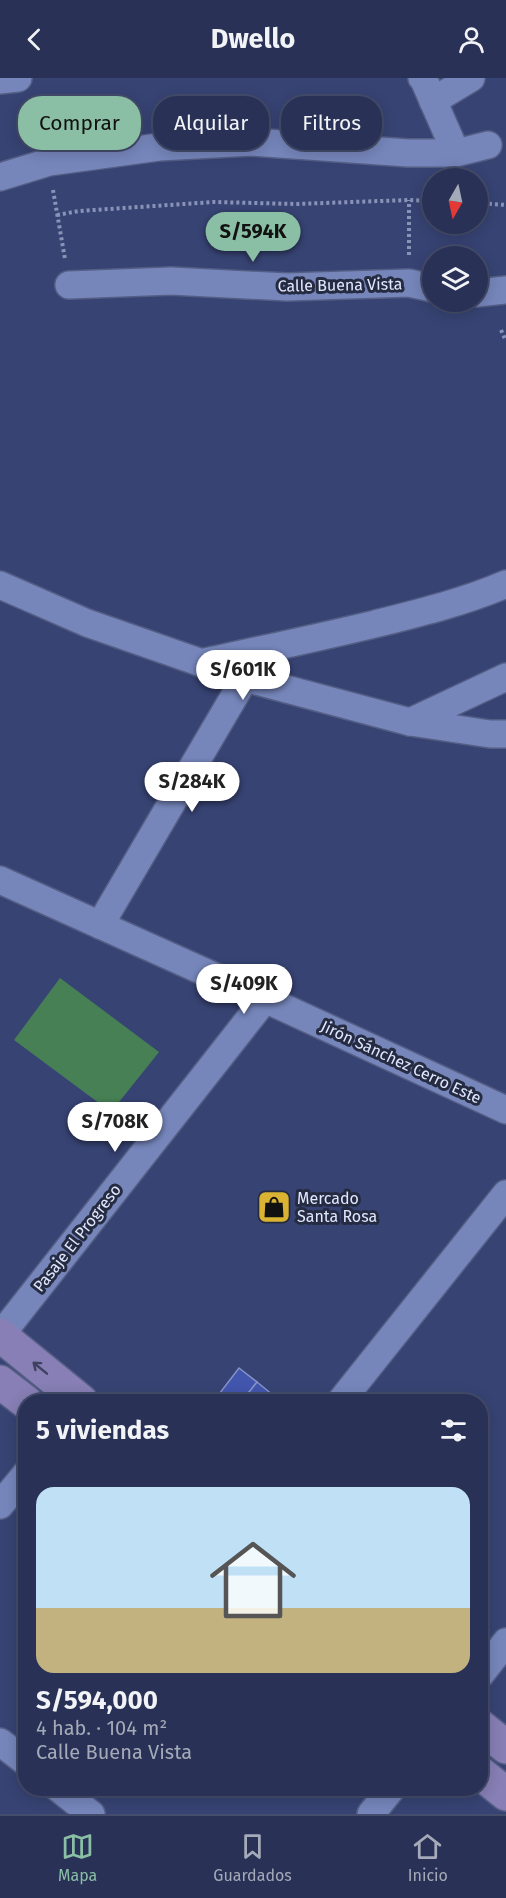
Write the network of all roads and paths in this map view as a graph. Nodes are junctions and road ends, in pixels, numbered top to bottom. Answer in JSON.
{"nodes":[{"id":1,"x":18,"y":78,"type":"edge"},
{"id":2,"x":471,"y":78,"type":"edge"},
{"id":3,"x":0,"y":80,"type":"edge"},
{"id":4,"x":427,"y":89,"type":"edge"},
{"id":5,"x":488,"y":145,"type":"dead end"},
{"id":6,"x":456,"y":153,"type":"junction"},
{"id":7,"x":49,"y":162,"type":"junction"},
{"id":8,"x":0,"y":177,"type":"edge"},
{"id":9,"x":410,"y":200,"type":"junction"},
{"id":10,"x":422,"y":201,"type":"edge"},
{"id":11,"x":488,"y":204,"type":"edge"},
{"id":12,"x":506,"y":205,"type":"edge"},
{"id":13,"x":57,"y":214,"type":"junction"},
{"id":14,"x":69,"y":285,"type":"joint"},
{"id":15,"x":421,"y":286,"type":"edge"},
{"id":16,"x":506,"y":290,"type":"edge"},
{"id":17,"x":488,"y":292,"type":"edge"},
{"id":18,"x":501,"y":330,"type":"dead end"},
{"id":19,"x":506,"y":341,"type":"edge"},
{"id":20,"x":506,"y":584,"type":"edge"},
{"id":21,"x":0,"y":585,"type":"edge"},
{"id":22,"x":200,"y":663,"type":"junction"},
{"id":23,"x":506,"y":677,"type":"edge"},
{"id":24,"x":245,"y":678,"type":"junction"},
{"id":25,"x":410,"y":722,"type":"junction"},
{"id":26,"x":506,"y":735,"type":"edge"},
{"id":27,"x":0,"y":880,"type":"edge"},
{"id":28,"x":100,"y":925,"type":"junction"},
{"id":29,"x":265,"y":999,"type":"junction"},
{"id":30,"x":506,"y":1110,"type":"edge"},
{"id":31,"x":506,"y":1194,"type":"edge"},
{"id":32,"x":0,"y":1335,"type":"edge"},
{"id":33,"x":0,"y":1382,"type":"edge"},
{"id":34,"x":72,"y":1394,"type":"edge"},
{"id":35,"x":346,"y":1394,"type":"edge"},
{"id":36,"x":18,"y":1396,"type":"edge"},
{"id":37,"x":18,"y":1484,"type":"edge"},
{"id":38,"x":0,"y":1505,"type":"edge"},
{"id":39,"x":506,"y":1642,"type":"edge"},
{"id":40,"x":488,"y":1665,"type":"edge"},
{"id":41,"x":488,"y":1732,"type":"edge"},
{"id":42,"x":0,"y":1742,"type":"edge"},
{"id":43,"x":506,"y":1747,"type":"edge"},
{"id":44,"x":18,"y":1756,"type":"edge"},
{"id":45,"x":488,"y":1779,"type":"edge"},
{"id":46,"x":506,"y":1794,"type":"edge"},
{"id":47,"x":68,"y":1796,"type":"edge"},
{"id":48,"x":386,"y":1796,"type":"edge"},
{"id":49,"x":91,"y":1814,"type":"edge"},
{"id":50,"x":371,"y":1814,"type":"edge"}],
"edges":[{"from":1,"to":3,"type":"street"},
{"from":2,"to":4,"type":"street"},
{"from":4,"to":6,"type":"street"},
{"from":5,"to":6,"type":"street"},
{"from":6,"to":7,"type":"street"},
{"from":7,"to":8,"type":"street"},
{"from":7,"to":13,"type":"path"},
{"from":9,"to":10,"type":"path"},
{"from":9,"to":13,"type":"path"},
{"from":9,"to":15,"type":"path"},
{"from":11,"to":12,"type":"path"},
{"from":13,"to":14,"type":"path"},
{"from":14,"to":15,"type":"street","name":"Calle Buena Vista"},
{"from":16,"to":17,"type":"street"},
{"from":18,"to":19,"type":"path"},
{"from":20,"to":22,"type":"street"},
{"from":21,"to":22,"type":"street"},
{"from":22,"to":24,"type":"street"},
{"from":23,"to":25,"type":"street"},
{"from":24,"to":25,"type":"street"},
{"from":24,"to":28,"type":"street"},
{"from":25,"to":26,"type":"street"},
{"from":27,"to":28,"type":"street","name":"Jirón Sánchez Cerro Este"},
{"from":28,"to":29,"type":"street","name":"Jirón Sánchez Cerro Este"},
{"from":29,"to":30,"type":"street","name":"Jirón Sánchez Cerro Este"},
{"from":29,"to":32,"type":"street","name":"Pasaje El Progreso"},
{"from":31,"to":35,"type":"street"},
{"from":34,"to":32,"type":"street","one_way":true},
{"from":33,"to":36,"type":"street"},
{"from":37,"to":38,"type":"street"},
{"from":39,"to":40,"type":"street"},
{"from":41,"to":43,"type":"street"},
{"from":42,"to":44,"type":"street"},
{"from":45,"to":46,"type":"street"},
{"from":47,"to":49,"type":"street"},
{"from":48,"to":50,"type":"street"}]}
